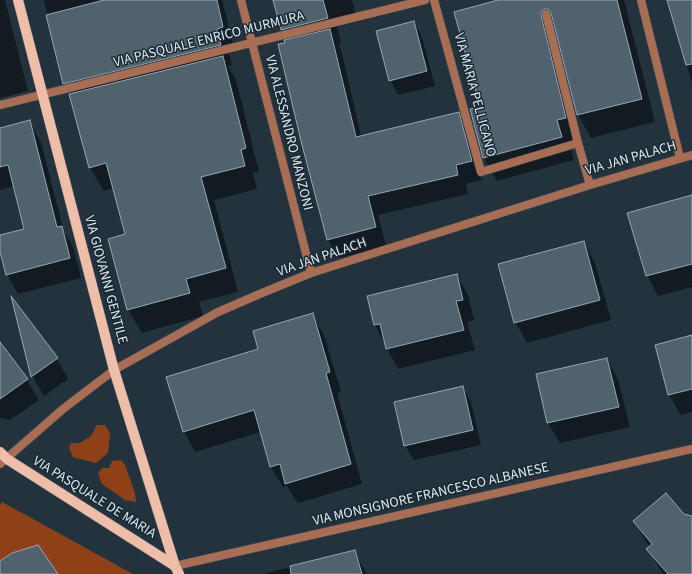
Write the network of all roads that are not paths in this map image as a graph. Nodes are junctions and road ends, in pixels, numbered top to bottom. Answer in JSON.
{"nodes":[{"id":1,"x":18,"y":0,"type":"edge"},
{"id":2,"x":241,"y":0,"type":"edge"},
{"id":3,"x":425,"y":0,"type":"edge"},
{"id":4,"x":434,"y":0,"type":"edge"},
{"id":5,"x":641,"y":0,"type":"edge"},
{"id":6,"x":546,"y":14,"type":"dead end"},
{"id":7,"x":252,"y":43,"type":"junction"},
{"id":8,"x":42,"y":94,"type":"junction"},
{"id":9,"x":0,"y":105,"type":"edge"},
{"id":10,"x":578,"y":143,"type":"junction"},
{"id":11,"x":692,"y":155,"type":"edge"},
{"id":12,"x":680,"y":158,"type":"junction"},
{"id":13,"x":590,"y":185,"type":"junction"},
{"id":14,"x":310,"y":273,"type":"junction"},
{"id":15,"x":114,"y":370,"type":"junction"},
{"id":16,"x":692,"y":449,"type":"edge"},
{"id":17,"x":2,"y":458,"type":"edge"},
{"id":18,"x":177,"y":570,"type":"edge"}],
"edges":[{"from":1,"to":8,"type":"main road","name":"VIA GIOVANNI GENTILE"},
{"from":2,"to":7,"type":"street","name":"VIA ALESSANDRO MANZONI"},
{"from":3,"to":7,"type":"street","name":"VIA PASQUALE ENRICO MURMURA"},
{"from":4,"to":10,"type":"street","name":"VIA MARIA PELLICANO"},
{"from":5,"to":12,"type":"street"},
{"from":6,"to":10,"type":"street"},
{"from":7,"to":8,"type":"street","name":"VIA PASQUALE ENRICO MURMURA"},
{"from":7,"to":14,"type":"street","name":"VIA ALESSANDRO MANZONI"},
{"from":8,"to":9,"type":"street","name":"VIA PASQUALE ENRICO MURMURA"},
{"from":8,"to":15,"type":"main road","name":"VIA GIOVANNI GENTILE"},
{"from":10,"to":13,"type":"street"},
{"from":11,"to":12,"type":"street","name":"VIA JAN PALACH"},
{"from":12,"to":13,"type":"street","name":"VIA JAN PALACH"},
{"from":13,"to":14,"type":"street","name":"VIA JAN PALACH"},
{"from":14,"to":15,"type":"street","name":"VIA JAN PALACH"},
{"from":15,"to":17,"type":"street","name":"VIA JAN PALACH"},
{"from":15,"to":18,"type":"main road","name":"VIA GIOVANNI GENTILE"},
{"from":16,"to":18,"type":"street","name":"VIA MONSIGNORE FRANCESCO ALBANESE"},
{"from":17,"to":18,"type":"main road","name":"VIA PASQUALE DE MARIA"}]}
